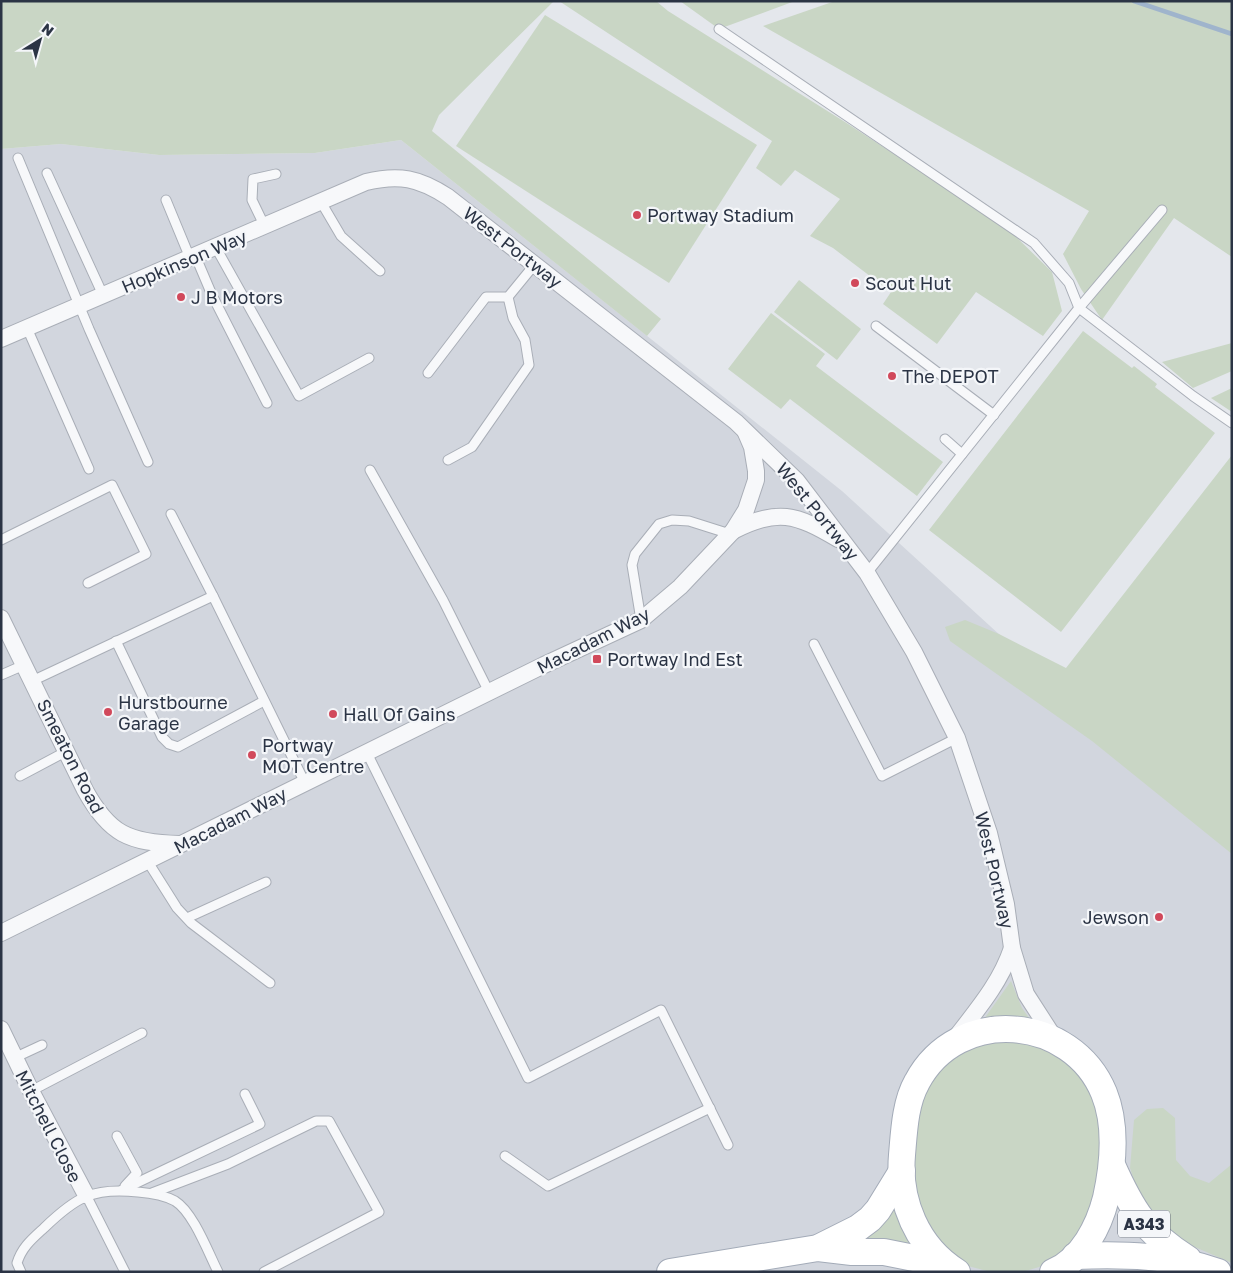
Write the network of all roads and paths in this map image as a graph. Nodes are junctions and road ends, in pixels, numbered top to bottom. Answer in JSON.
{"nodes":[{"id":1,"x":719,"y":29,"type":"dead end"},
{"id":2,"x":18,"y":158,"type":"dead end"},
{"id":3,"x":47,"y":173,"type":"dead end"},
{"id":4,"x":276,"y":174,"type":"dead end"},
{"id":5,"x":366,"y":182,"type":"joint"},
{"id":6,"x":166,"y":200,"type":"dead end"},
{"id":7,"x":321,"y":202,"type":"junction"},
{"id":8,"x":1162,"y":210,"type":"dead end"},
{"id":9,"x":265,"y":227,"type":"junction"},
{"id":10,"x":216,"y":246,"type":"junction"},
{"id":11,"x":193,"y":256,"type":"junction"},
{"id":12,"x":535,"y":264,"type":"junction"},
{"id":13,"x":380,"y":271,"type":"dead end"},
{"id":14,"x":103,"y":295,"type":"junction"},
{"id":15,"x":508,"y":297,"type":"junction"},
{"id":16,"x":79,"y":306,"type":"junction"},
{"id":17,"x":1079,"y":308,"type":"junction"},
{"id":18,"x":876,"y":326,"type":"dead end"},
{"id":19,"x":27,"y":328,"type":"junction"},
{"id":20,"x":1,"y":339,"type":"edge"},
{"id":21,"x":369,"y":358,"type":"dead end"},
{"id":22,"x":428,"y":373,"type":"dead end"},
{"id":23,"x":267,"y":403,"type":"dead end"},
{"id":24,"x":994,"y":415,"type":"junction"},
{"id":25,"x":1232,"y":423,"type":"edge"},
{"id":26,"x":745,"y":431,"type":"junction"},
{"id":27,"x":945,"y":439,"type":"dead end"},
{"id":28,"x":962,"y":454,"type":"junction"},
{"id":29,"x":448,"y":460,"type":"dead end"},
{"id":30,"x":148,"y":462,"type":"dead end"},
{"id":31,"x":89,"y":469,"type":"dead end"},
{"id":32,"x":370,"y":470,"type":"dead end"},
{"id":33,"x":171,"y":514,"type":"dead end"},
{"id":34,"x":732,"y":533,"type":"junction"},
{"id":35,"x":1,"y":540,"type":"edge"},
{"id":36,"x":845,"y":543,"type":"junction"},
{"id":37,"x":867,"y":573,"type":"junction"},
{"id":38,"x":88,"y":583,"type":"dead end"},
{"id":39,"x":213,"y":596,"type":"junction"},
{"id":40,"x":1,"y":618,"type":"edge"},
{"id":41,"x":641,"y":620,"type":"junction"},
{"id":42,"x":116,"y":641,"type":"junction"},
{"id":43,"x":814,"y":644,"type":"dead end"},
{"id":44,"x":24,"y":665,"type":"junction"},
{"id":45,"x":1,"y":676,"type":"edge"},
{"id":46,"x":32,"y":681,"type":"junction"},
{"id":47,"x":489,"y":692,"type":"junction"},
{"id":48,"x":264,"y":701,"type":"junction"},
{"id":49,"x":956,"y":738,"type":"junction"},
{"id":50,"x":67,"y":751,"type":"junction"},
{"id":51,"x":367,"y":753,"type":"junction"},
{"id":52,"x":20,"y":776,"type":"dead end"},
{"id":53,"x":304,"y":782,"type":"junction"},
{"id":54,"x":181,"y":844,"type":"junction"},
{"id":55,"x":148,"y":862,"type":"junction"},
{"id":56,"x":266,"y":882,"type":"dead end"},
{"id":57,"x":187,"y":918,"type":"junction"},
{"id":58,"x":1,"y":934,"type":"edge"},
{"id":59,"x":1012,"y":948,"type":"junction"},
{"id":60,"x":270,"y":984,"type":"dead end"},
{"id":61,"x":1,"y":1029,"type":"edge"},
{"id":62,"x":142,"y":1033,"type":"dead end"},
{"id":63,"x":1055,"y":1040,"type":"junction"},
{"id":64,"x":42,"y":1045,"type":"dead end"},
{"id":65,"x":951,"y":1045,"type":"junction"},
{"id":66,"x":14,"y":1058,"type":"junction"},
{"id":67,"x":30,"y":1091,"type":"junction"},
{"id":68,"x":245,"y":1094,"type":"dead end"},
{"id":69,"x":710,"y":1108,"type":"junction"},
{"id":70,"x":117,"y":1136,"type":"dead end"},
{"id":71,"x":728,"y":1145,"type":"dead end"},
{"id":72,"x":505,"y":1156,"type":"dead end"},
{"id":73,"x":1112,"y":1165,"type":"junction"},
{"id":74,"x":902,"y":1171,"type":"junction"},
{"id":75,"x":122,"y":1190,"type":"junction"},
{"id":76,"x":152,"y":1193,"type":"junction"},
{"id":77,"x":86,"y":1195,"type":"junction"},
{"id":78,"x":818,"y":1248,"type":"junction"},
{"id":79,"x":1061,"y":1267,"type":"edge"},
{"id":80,"x":950,"y":1268,"type":"edge"},
{"id":81,"x":1207,"y":1268,"type":"edge"},
{"id":82,"x":21,"y":1272,"type":"edge"},
{"id":83,"x":125,"y":1272,"type":"edge"},
{"id":84,"x":218,"y":1272,"type":"edge"},
{"id":85,"x":264,"y":1272,"type":"edge"},
{"id":86,"x":670,"y":1272,"type":"edge"}],
"edges":[{"from":1,"to":17,"type":"lane"},
{"from":2,"to":16,"type":"lane"},
{"from":3,"to":14,"type":"lane"},
{"from":4,"to":9,"type":"lane"},
{"from":5,"to":7,"type":"street","name":"Hopkinson Way"},
{"from":5,"to":12,"type":"street","name":"West Portway"},
{"from":6,"to":11,"type":"lane"},
{"from":7,"to":9,"type":"street","name":"Hopkinson Way"},
{"from":7,"to":13,"type":"lane"},
{"from":8,"to":17,"type":"lane"},
{"from":9,"to":10,"type":"street","name":"Hopkinson Way"},
{"from":10,"to":11,"type":"street","name":"Hopkinson Way"},
{"from":10,"to":21,"type":"lane"},
{"from":11,"to":14,"type":"street","name":"Hopkinson Way"},
{"from":11,"to":23,"type":"lane"},
{"from":12,"to":15,"type":"lane"},
{"from":12,"to":26,"type":"street","name":"West Portway"},
{"from":14,"to":16,"type":"street","name":"Hopkinson Way"},
{"from":15,"to":22,"type":"lane"},
{"from":15,"to":29,"type":"lane"},
{"from":16,"to":19,"type":"street","name":"Hopkinson Way"},
{"from":16,"to":30,"type":"lane"},
{"from":17,"to":24,"type":"lane"},
{"from":17,"to":25,"type":"lane"},
{"from":18,"to":24,"type":"lane"},
{"from":19,"to":20,"type":"street","name":"Hopkinson Way"},
{"from":19,"to":31,"type":"lane"},
{"from":24,"to":28,"type":"lane"},
{"from":26,"to":34,"type":"street"},
{"from":26,"to":36,"type":"street","name":"West Portway"},
{"from":27,"to":28,"type":"lane"},
{"from":28,"to":37,"type":"lane"},
{"from":32,"to":47,"type":"lane"},
{"from":33,"to":39,"type":"lane"},
{"from":34,"to":36,"type":"street"},
{"from":34,"to":41,"type":"street","name":"Macadam Way"},
{"from":34,"to":41,"type":"lane"},
{"from":35,"to":38,"type":"lane"},
{"from":36,"to":37,"type":"street","name":"West Portway"},
{"from":37,"to":49,"type":"street","name":"West Portway"},
{"from":39,"to":42,"type":"lane"},
{"from":39,"to":48,"type":"lane"},
{"from":40,"to":44,"type":"street","name":"Smeaton Road"},
{"from":41,"to":47,"type":"street","name":"Macadam Way"},
{"from":42,"to":46,"type":"lane"},
{"from":42,"to":48,"type":"lane"},
{"from":43,"to":49,"type":"lane"},
{"from":44,"to":45,"type":"lane"},
{"from":44,"to":46,"type":"street","name":"Smeaton Road"},
{"from":46,"to":50,"type":"street","name":"Smeaton Road"},
{"from":47,"to":51,"type":"street","name":"Macadam Way"},
{"from":48,"to":53,"type":"lane"},
{"from":49,"to":59,"type":"street","name":"West Portway"},
{"from":50,"to":52,"type":"lane"},
{"from":50,"to":54,"type":"street","name":"Smeaton Road"},
{"from":51,"to":53,"type":"street","name":"Macadam Way"},
{"from":51,"to":69,"type":"lane"},
{"from":53,"to":54,"type":"street","name":"Macadam Way"},
{"from":54,"to":55,"type":"street","name":"Macadam Way"},
{"from":55,"to":57,"type":"lane"},
{"from":55,"to":58,"type":"street","name":"Macadam Way"},
{"from":56,"to":57,"type":"lane"},
{"from":57,"to":60,"type":"lane"},
{"from":59,"to":63,"type":"street","name":"West Portway"},
{"from":59,"to":65,"type":"street"},
{"from":61,"to":66,"type":"street","name":"Mitchell Close"},
{"from":62,"to":67,"type":"lane"},
{"from":63,"to":65,"type":"main road"},
{"from":63,"to":73,"type":"main road"},
{"from":64,"to":66,"type":"lane"},
{"from":65,"to":74,"type":"main road"},
{"from":66,"to":67,"type":"street","name":"Mitchell Close"},
{"from":67,"to":77,"type":"street","name":"Mitchell Close"},
{"from":68,"to":75,"type":"lane"},
{"from":69,"to":71,"type":"lane"},
{"from":69,"to":72,"type":"lane"},
{"from":70,"to":75,"type":"lane"},
{"from":73,"to":79,"type":"main road"},
{"from":73,"to":81,"type":"main road","number":"A343"},
{"from":74,"to":78,"type":"main road"},
{"from":74,"to":80,"type":"main road"},
{"from":75,"to":76,"type":"lane"},
{"from":75,"to":77,"type":"lane"},
{"from":76,"to":84,"type":"lane"},
{"from":76,"to":85,"type":"lane"},
{"from":77,"to":82,"type":"lane"},
{"from":77,"to":83,"type":"lane"},
{"from":78,"to":80,"type":"main road"},
{"from":78,"to":86,"type":"main road"},
{"from":79,"to":81,"type":"main road","number":"A343"}]}
